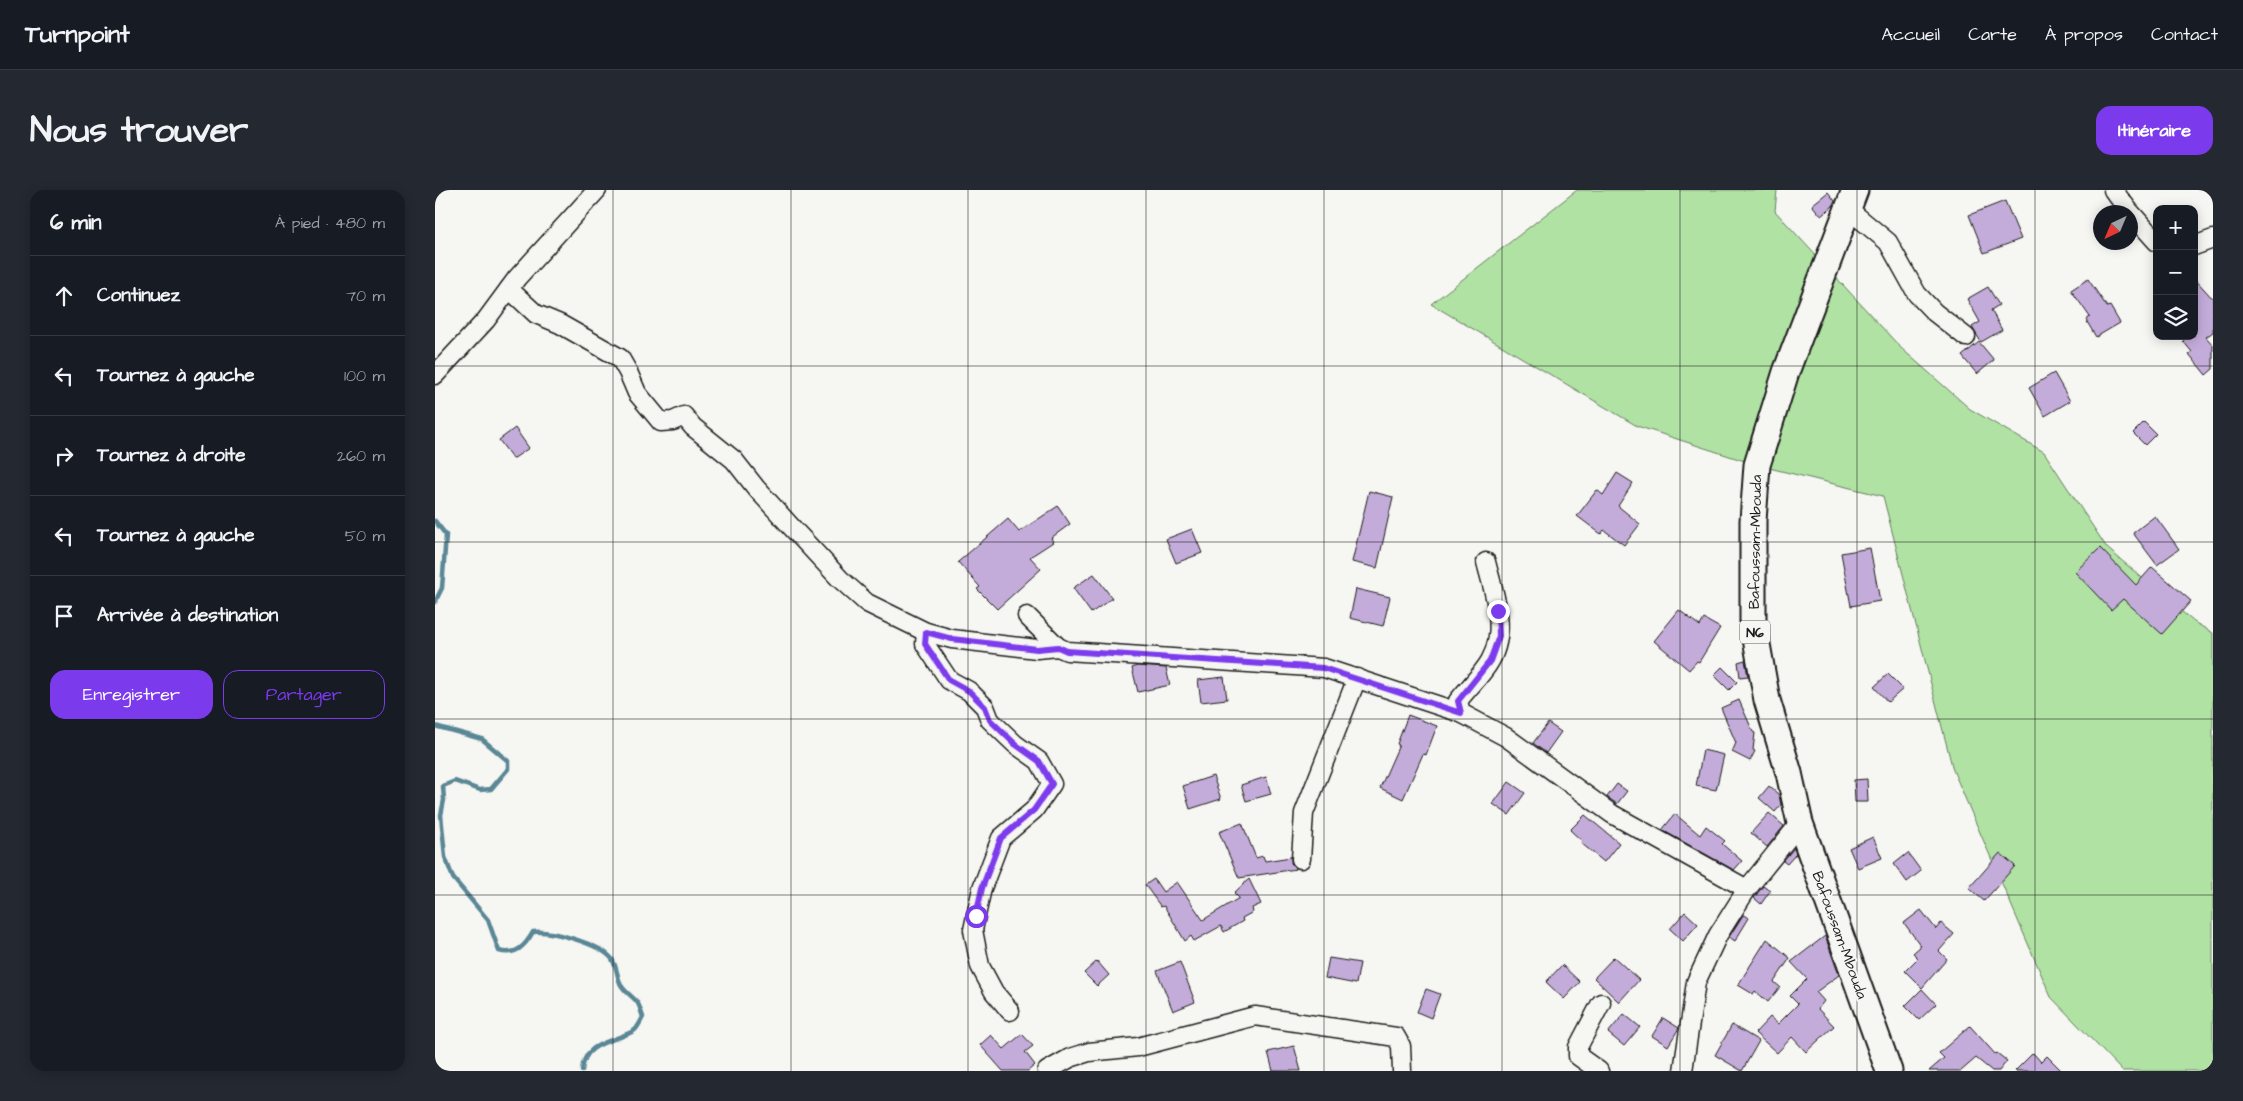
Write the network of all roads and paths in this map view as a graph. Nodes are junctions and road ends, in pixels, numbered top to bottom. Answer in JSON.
{"nodes":[{"id":1,"x":597,"y":190,"type":"edge"},
{"id":2,"x":2113,"y":190,"type":"edge"},
{"id":3,"x":1851,"y":199,"type":"edge"},
{"id":4,"x":2124,"y":205,"type":"edge"},
{"id":5,"x":2138,"y":222,"type":"edge"},
{"id":6,"x":2153,"y":238,"type":"edge"},
{"id":7,"x":2213,"y":239,"type":"edge"},
{"id":8,"x":2198,"y":245,"type":"edge"},
{"id":9,"x":509,"y":289,"type":"junction"},
{"id":10,"x":1966,"y":337,"type":"dead end"},
{"id":11,"x":435,"y":375,"type":"edge"},
{"id":12,"x":1485,"y":562,"type":"dead end"},
{"id":13,"x":1027,"y":616,"type":"dead end"},
{"id":14,"x":926,"y":632,"type":"junction"},
{"id":15,"x":1058,"y":647,"type":"junction"},
{"id":16,"x":1357,"y":678,"type":"junction"},
{"id":17,"x":1461,"y":713,"type":"junction"},
{"id":18,"x":1800,"y":823,"type":"junction"},
{"id":19,"x":1301,"y":859,"type":"dead end"},
{"id":20,"x":1747,"y":890,"type":"junction"},
{"id":21,"x":1601,"y":1003,"type":"dead end"},
{"id":22,"x":1010,"y":1011,"type":"dead end"},
{"id":23,"x":1588,"y":1068,"type":"edge"},
{"id":24,"x":1047,"y":1071,"type":"edge"},
{"id":25,"x":1401,"y":1071,"type":"edge"},
{"id":26,"x":1683,"y":1071,"type":"edge"},
{"id":27,"x":1889,"y":1071,"type":"edge"}],
"edges":[{"from":1,"to":9,"type":"street"},
{"from":2,"to":4,"type":"street"},
{"from":3,"to":10,"type":"street"},
{"from":3,"to":18,"type":"highway","name":"Bafoussam-Mbouda","number":"N6"},
{"from":5,"to":6,"type":"street"},
{"from":7,"to":8,"type":"street"},
{"from":9,"to":11,"type":"street"},
{"from":9,"to":14,"type":"street"},
{"from":12,"to":17,"type":"street"},
{"from":13,"to":15,"type":"street"},
{"from":14,"to":15,"type":"street"},
{"from":14,"to":22,"type":"street"},
{"from":15,"to":16,"type":"street"},
{"from":16,"to":17,"type":"street"},
{"from":16,"to":19,"type":"street"},
{"from":17,"to":20,"type":"street"},
{"from":18,"to":20,"type":"street"},
{"from":18,"to":27,"type":"highway","name":"Bafoussam-Mbouda","number":"N6"},
{"from":20,"to":26,"type":"street"},
{"from":21,"to":23,"type":"street"},
{"from":24,"to":25,"type":"street"}]}
